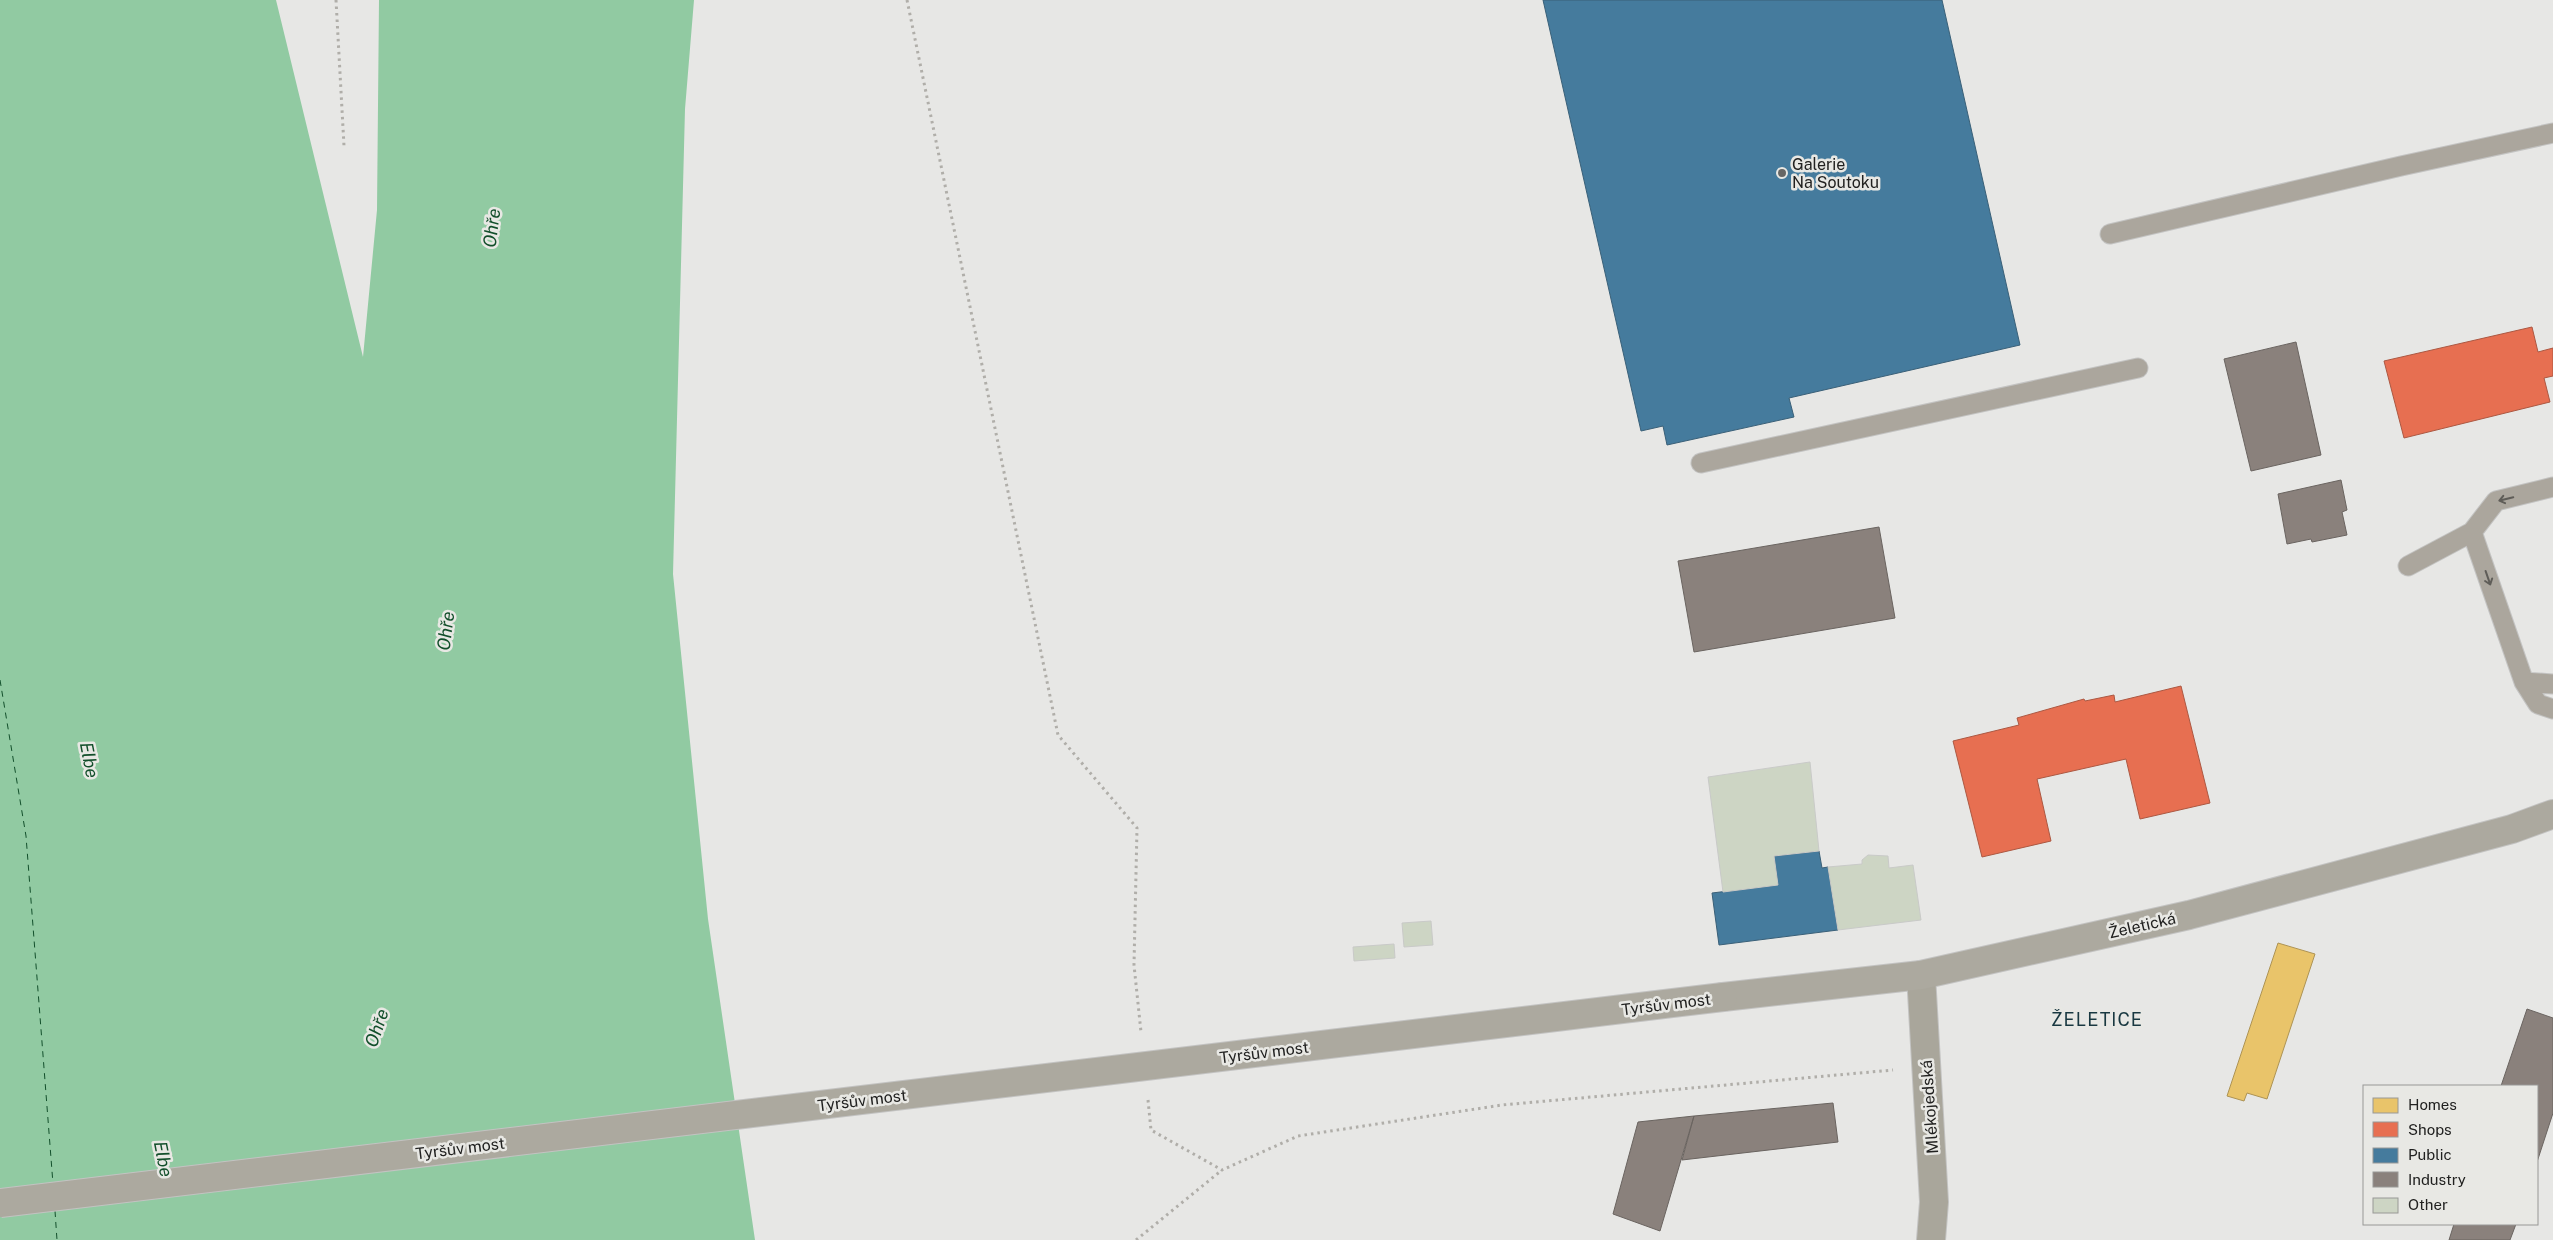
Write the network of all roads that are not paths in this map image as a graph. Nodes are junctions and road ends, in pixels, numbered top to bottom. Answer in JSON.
{"nodes":[{"id":1,"x":2553,"y":133,"type":"edge"},
{"id":2,"x":2110,"y":234,"type":"dead end"},
{"id":3,"x":2138,"y":368,"type":"dead end"},
{"id":4,"x":1701,"y":464,"type":"dead end"},
{"id":5,"x":2553,"y":486,"type":"edge"},
{"id":6,"x":2472,"y":532,"type":"junction"},
{"id":7,"x":2408,"y":566,"type":"dead end"},
{"id":8,"x":2524,"y":682,"type":"junction"},
{"id":9,"x":2553,"y":684,"type":"edge"},
{"id":10,"x":2553,"y":709,"type":"edge"},
{"id":11,"x":2553,"y":814,"type":"edge"},
{"id":12,"x":1921,"y":975,"type":"junction"},
{"id":13,"x":1724,"y":997,"type":"joint"},
{"id":14,"x":0,"y":1203,"type":"edge"},
{"id":15,"x":1931,"y":1240,"type":"edge"}],
"edges":[{"from":1,"to":2,"type":"lane"},
{"from":3,"to":4,"type":"lane"},
{"from":5,"to":6,"type":"lane","one_way":true},
{"from":6,"to":7,"type":"lane"},
{"from":6,"to":8,"type":"lane","one_way":true},
{"from":8,"to":9,"type":"lane"},
{"from":8,"to":10,"type":"lane"},
{"from":11,"to":12,"type":"main road","name":"Želetická"},
{"from":12,"to":13,"type":"main road","name":"Želetická"},
{"from":12,"to":15,"type":"street","name":"Mlékojedská"},
{"from":13,"to":14,"type":"main road","name":"Tyršův most","bridge":true}]}
